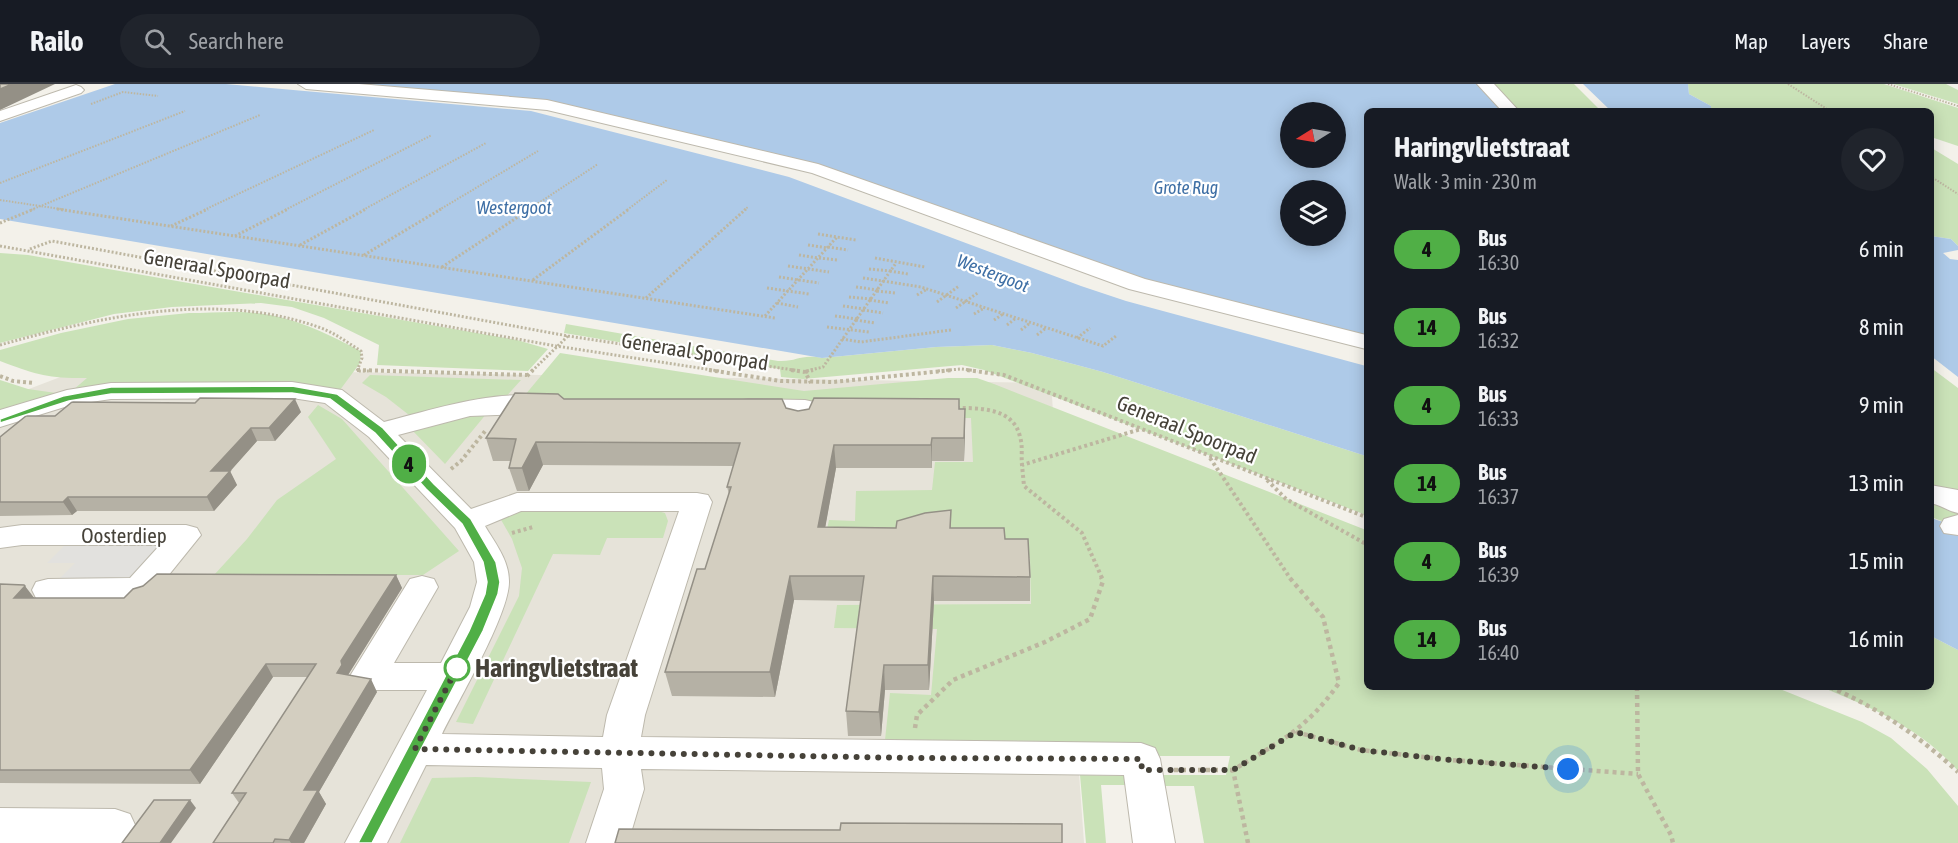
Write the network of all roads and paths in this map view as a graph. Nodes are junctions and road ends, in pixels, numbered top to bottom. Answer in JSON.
{"nodes":[{"id":1,"x":306,"y":84,"type":"edge"},
{"id":2,"x":1485,"y":84,"type":"edge"},
{"id":3,"x":1788,"y":84,"type":"edge"},
{"id":4,"x":1888,"y":84,"type":"edge"},
{"id":5,"x":76,"y":90,"type":"dead end"},
{"id":6,"x":1958,"y":106,"type":"edge"},
{"id":7,"x":1508,"y":108,"type":"edge"},
{"id":8,"x":1825,"y":108,"type":"edge"},
{"id":9,"x":184,"y":111,"type":"dead end"},
{"id":10,"x":260,"y":115,"type":"dead end"},
{"id":11,"x":0,"y":116,"type":"edge"},
{"id":12,"x":374,"y":130,"type":"dead end"},
{"id":13,"x":432,"y":135,"type":"dead end"},
{"id":14,"x":486,"y":143,"type":"dead end"},
{"id":15,"x":538,"y":151,"type":"dead end"},
{"id":16,"x":598,"y":164,"type":"dead end"},
{"id":17,"x":1934,"y":179,"type":"edge"},
{"id":18,"x":667,"y":180,"type":"dead end"},
{"id":19,"x":0,"y":183,"type":"edge"},
{"id":20,"x":1958,"y":194,"type":"edge"},
{"id":21,"x":0,"y":200,"type":"edge"},
{"id":22,"x":40,"y":206,"type":"junction"},
{"id":23,"x":748,"y":207,"type":"dead end"},
{"id":24,"x":0,"y":223,"type":"edge"},
{"id":25,"x":170,"y":226,"type":"junction"},
{"id":26,"x":818,"y":234,"type":"dead end"},
{"id":27,"x":234,"y":236,"type":"junction"},
{"id":28,"x":837,"y":237,"type":"junction"},
{"id":29,"x":856,"y":240,"type":"dead end"},
{"id":30,"x":808,"y":245,"type":"dead end"},
{"id":31,"x":0,"y":246,"type":"edge"},
{"id":32,"x":299,"y":246,"type":"junction"},
{"id":33,"x":828,"y":247,"type":"junction"},
{"id":34,"x":28,"y":249,"type":"junction"},
{"id":35,"x":848,"y":250,"type":"dead end"},
{"id":36,"x":363,"y":255,"type":"junction"},
{"id":37,"x":799,"y":255,"type":"dead end"},
{"id":38,"x":818,"y":258,"type":"junction"},
{"id":39,"x":875,"y":258,"type":"dead end"},
{"id":40,"x":838,"y":260,"type":"dead end"},
{"id":41,"x":896,"y":263,"type":"junction"},
{"id":42,"x":788,"y":266,"type":"dead end"},
{"id":43,"x":442,"y":267,"type":"junction"},
{"id":44,"x":925,"y":267,"type":"dead end"},
{"id":45,"x":869,"y":268,"type":"dead end"},
{"id":46,"x":808,"y":269,"type":"junction"},
{"id":47,"x":890,"y":271,"type":"junction"},
{"id":48,"x":829,"y":272,"type":"dead end"},
{"id":49,"x":908,"y":274,"type":"dead end"},
{"id":50,"x":779,"y":277,"type":"dead end"},
{"id":51,"x":863,"y":278,"type":"dead end"},
{"id":52,"x":798,"y":280,"type":"junction"},
{"id":53,"x":532,"y":281,"type":"junction"},
{"id":54,"x":884,"y":281,"type":"junction"},
{"id":55,"x":819,"y":283,"type":"dead end"},
{"id":56,"x":959,"y":286,"type":"dead end"},
{"id":57,"x":856,"y":287,"type":"dead end"},
{"id":58,"x":767,"y":288,"type":"dead end"},
{"id":59,"x":927,"y":289,"type":"junction"},
{"id":60,"x":877,"y":290,"type":"junction"},
{"id":61,"x":788,"y":291,"type":"junction"},
{"id":62,"x":979,"y":292,"type":"dead end"},
{"id":63,"x":895,"y":293,"type":"dead end"},
{"id":64,"x":809,"y":294,"type":"dead end"},
{"id":65,"x":917,"y":295,"type":"dead end"},
{"id":66,"x":947,"y":295,"type":"junction"},
{"id":67,"x":849,"y":297,"type":"dead end"},
{"id":68,"x":646,"y":298,"type":"junction"},
{"id":69,"x":870,"y":300,"type":"junction"},
{"id":70,"x":966,"y":301,"type":"junction"},
{"id":71,"x":938,"y":302,"type":"dead end"},
{"id":72,"x":777,"y":303,"type":"junction"},
{"id":73,"x":889,"y":303,"type":"dead end"},
{"id":74,"x":843,"y":306,"type":"dead end"},
{"id":75,"x":798,"y":307,"type":"dead end"},
{"id":76,"x":984,"y":307,"type":"junction"},
{"id":77,"x":956,"y":308,"type":"dead end"},
{"id":78,"x":864,"y":309,"type":"junction"},
{"id":79,"x":883,"y":313,"type":"dead end"},
{"id":80,"x":974,"y":314,"type":"dead end"},
{"id":81,"x":1003,"y":314,"type":"junction"},
{"id":82,"x":835,"y":316,"type":"dead end"},
{"id":83,"x":765,"y":317,"type":"junction"},
{"id":84,"x":775,"y":318,"type":"dead end"},
{"id":85,"x":1017,"y":318,"type":"junction"},
{"id":86,"x":857,"y":319,"type":"junction"},
{"id":87,"x":994,"y":320,"type":"dead end"},
{"id":88,"x":1030,"y":322,"type":"junction"},
{"id":89,"x":875,"y":323,"type":"dead end"},
{"id":90,"x":1007,"y":325,"type":"dead end"},
{"id":91,"x":827,"y":327,"type":"dead end"},
{"id":92,"x":1046,"y":327,"type":"junction"},
{"id":93,"x":1090,"y":328,"type":"dead end"},
{"id":94,"x":849,"y":330,"type":"junction"},
{"id":95,"x":951,"y":330,"type":"dead end"},
{"id":96,"x":1021,"y":330,"type":"dead end"},
{"id":97,"x":869,"y":332,"type":"dead end"},
{"id":98,"x":1037,"y":335,"type":"dead end"},
{"id":99,"x":568,"y":336,"type":"junction"},
{"id":100,"x":1116,"y":336,"type":"dead end"},
{"id":101,"x":1077,"y":338,"type":"junction"},
{"id":102,"x":843,"y":339,"type":"junction"},
{"id":103,"x":1364,"y":341,"type":"edge"},
{"id":104,"x":0,"y":345,"type":"edge"},
{"id":105,"x":556,"y":346,"type":"junction"},
{"id":106,"x":805,"y":372,"type":"junction"},
{"id":107,"x":527,"y":375,"type":"dead end"},
{"id":108,"x":812,"y":383,"type":"junction"},
{"id":109,"x":574,"y":406,"type":"edge"},
{"id":110,"x":724,"y":407,"type":"edge"},
{"id":111,"x":953,"y":408,"type":"edge"},
{"id":112,"x":0,"y":420,"type":"edge"},
{"id":113,"x":801,"y":423,"type":"edge"},
{"id":114,"x":1142,"y":428,"type":"junction"},
{"id":115,"x":379,"y":431,"type":"junction"},
{"id":116,"x":1210,"y":457,"type":"junction"},
{"id":117,"x":1022,"y":465,"type":"junction"},
{"id":118,"x":1265,"y":478,"type":"junction"},
{"id":119,"x":1934,"y":495,"type":"edge"},
{"id":120,"x":1364,"y":516,"type":"edge"},
{"id":121,"x":1957,"y":518,"type":"edge"},
{"id":122,"x":467,"y":522,"type":"junction"},
{"id":123,"x":2,"y":541,"type":"edge"},
{"id":124,"x":1364,"y":543,"type":"edge"},
{"id":125,"x":422,"y":587,"type":"dead end"},
{"id":126,"x":48,"y":590,"type":"dead end"},
{"id":127,"x":452,"y":677,"type":"junction"},
{"id":128,"x":1637,"y":690,"type":"edge"},
{"id":129,"x":1837,"y":690,"type":"edge"},
{"id":130,"x":1296,"y":732,"type":"junction"},
{"id":131,"x":415,"y":749,"type":"junction"},
{"id":132,"x":619,"y":753,"type":"junction"},
{"id":133,"x":911,"y":758,"type":"junction"},
{"id":134,"x":1142,"y":770,"type":"junction"},
{"id":135,"x":1233,"y":770,"type":"junction"},
{"id":136,"x":1958,"y":772,"type":"edge"},
{"id":137,"x":1638,"y":774,"type":"junction"},
{"id":138,"x":0,"y":826,"type":"edge"},
{"id":139,"x":104,"y":843,"type":"edge"},
{"id":140,"x":366,"y":843,"type":"edge"},
{"id":141,"x":607,"y":843,"type":"edge"},
{"id":142,"x":1154,"y":843,"type":"edge"},
{"id":143,"x":1248,"y":843,"type":"edge"},
{"id":144,"x":1673,"y":843,"type":"edge"}],
"edges":[{"from":1,"to":103,"type":"street"},
{"from":2,"to":7,"type":"street"},
{"from":3,"to":8,"type":"path"},
{"from":4,"to":6,"type":"path"},
{"from":5,"to":11,"type":"street"},
{"from":9,"to":19,"type":"path"},
{"from":10,"to":22,"type":"path"},
{"from":12,"to":25,"type":"path"},
{"from":13,"to":27,"type":"path"},
{"from":14,"to":32,"type":"path"},
{"from":15,"to":36,"type":"path"},
{"from":16,"to":43,"type":"path"},
{"from":17,"to":20,"type":"path"},
{"from":18,"to":53,"type":"path"},
{"from":21,"to":22,"type":"path"},
{"from":22,"to":24,"type":"path"},
{"from":22,"to":25,"type":"path"},
{"from":23,"to":68,"type":"path"},
{"from":25,"to":27,"type":"path"},
{"from":26,"to":28,"type":"path"},
{"from":27,"to":32,"type":"path"},
{"from":28,"to":29,"type":"path"},
{"from":28,"to":33,"type":"path"},
{"from":30,"to":33,"type":"path"},
{"from":31,"to":34,"type":"path","name":"Generaal Spoorpad"},
{"from":32,"to":36,"type":"path"},
{"from":33,"to":35,"type":"path"},
{"from":33,"to":38,"type":"path"},
{"from":34,"to":99,"type":"path"},
{"from":34,"to":105,"type":"path","name":"Generaal Spoorpad"},
{"from":36,"to":43,"type":"path"},
{"from":37,"to":38,"type":"path"},
{"from":38,"to":40,"type":"path"},
{"from":38,"to":46,"type":"path"},
{"from":39,"to":41,"type":"path"},
{"from":41,"to":44,"type":"path"},
{"from":41,"to":47,"type":"path"},
{"from":42,"to":46,"type":"path"},
{"from":43,"to":53,"type":"path"},
{"from":45,"to":47,"type":"path"},
{"from":46,"to":48,"type":"path"},
{"from":46,"to":52,"type":"path"},
{"from":47,"to":49,"type":"path"},
{"from":47,"to":54,"type":"path"},
{"from":50,"to":52,"type":"path"},
{"from":51,"to":54,"type":"path"},
{"from":52,"to":55,"type":"path"},
{"from":52,"to":61,"type":"path"},
{"from":53,"to":68,"type":"path"},
{"from":54,"to":59,"type":"path"},
{"from":54,"to":60,"type":"path"},
{"from":56,"to":66,"type":"path"},
{"from":57,"to":60,"type":"path"},
{"from":58,"to":61,"type":"path"},
{"from":59,"to":65,"type":"path"},
{"from":59,"to":66,"type":"path"},
{"from":60,"to":63,"type":"path"},
{"from":60,"to":69,"type":"path"},
{"from":61,"to":64,"type":"path"},
{"from":61,"to":72,"type":"path"},
{"from":62,"to":70,"type":"path"},
{"from":66,"to":70,"type":"path"},
{"from":66,"to":71,"type":"path"},
{"from":67,"to":69,"type":"path"},
{"from":68,"to":83,"type":"path"},
{"from":69,"to":73,"type":"path"},
{"from":69,"to":78,"type":"path"},
{"from":70,"to":76,"type":"path"},
{"from":70,"to":77,"type":"path"},
{"from":72,"to":75,"type":"path"},
{"from":72,"to":83,"type":"path"},
{"from":74,"to":78,"type":"path"},
{"from":76,"to":80,"type":"path"},
{"from":76,"to":81,"type":"path"},
{"from":78,"to":79,"type":"path"},
{"from":78,"to":86,"type":"path"},
{"from":81,"to":85,"type":"path"},
{"from":81,"to":87,"type":"path"},
{"from":82,"to":86,"type":"path"},
{"from":83,"to":84,"type":"path"},
{"from":85,"to":88,"type":"path"},
{"from":85,"to":90,"type":"path"},
{"from":86,"to":89,"type":"path"},
{"from":86,"to":94,"type":"path"},
{"from":88,"to":92,"type":"path"},
{"from":88,"to":96,"type":"path"},
{"from":91,"to":94,"type":"path"},
{"from":92,"to":98,"type":"path"},
{"from":92,"to":101,"type":"path"},
{"from":93,"to":101,"type":"path"},
{"from":94,"to":97,"type":"path"},
{"from":94,"to":102,"type":"path"},
{"from":95,"to":102,"type":"path"},
{"from":99,"to":105,"type":"path"},
{"from":99,"to":106,"type":"path"},
{"from":100,"to":101,"type":"path"},
{"from":102,"to":106,"type":"path"},
{"from":104,"to":107,"type":"path"},
{"from":105,"to":108,"type":"path","name":"Generaal Spoorpad"},
{"from":106,"to":108,"type":"path"},
{"from":108,"to":114,"type":"path","name":"Generaal Spoorpad"},
{"from":109,"to":115,"type":"street"},
{"from":110,"to":113,"type":"street"},
{"from":111,"to":117,"type":"path"},
{"from":112,"to":115,"type":"street"},
{"from":114,"to":116,"type":"path","name":"Generaal Spoorpad"},
{"from":114,"to":117,"type":"path"},
{"from":115,"to":122,"type":"street"},
{"from":116,"to":118,"type":"path","name":"Generaal Spoorpad"},
{"from":116,"to":130,"type":"path"},
{"from":117,"to":133,"type":"path"},
{"from":118,"to":120,"type":"path","name":"Generaal Spoorpad"},
{"from":118,"to":124,"type":"path"},
{"from":119,"to":121,"type":"street"},
{"from":122,"to":127,"type":"street"},
{"from":122,"to":132,"type":"street"},
{"from":123,"to":126,"type":"street","name":"Oosterdiep"},
{"from":125,"to":127,"type":"street"},
{"from":127,"to":131,"type":"street"},
{"from":128,"to":137,"type":"path"},
{"from":129,"to":136,"type":"path"},
{"from":130,"to":135,"type":"path"},
{"from":130,"to":137,"type":"path"},
{"from":131,"to":132,"type":"street"},
{"from":131,"to":140,"type":"street"},
{"from":132,"to":133,"type":"street"},
{"from":132,"to":141,"type":"street"},
{"from":133,"to":134,"type":"street"},
{"from":134,"to":135,"type":"path"},
{"from":134,"to":142,"type":"street"},
{"from":135,"to":143,"type":"path"},
{"from":137,"to":144,"type":"path"},
{"from":138,"to":139,"type":"street"}]}
